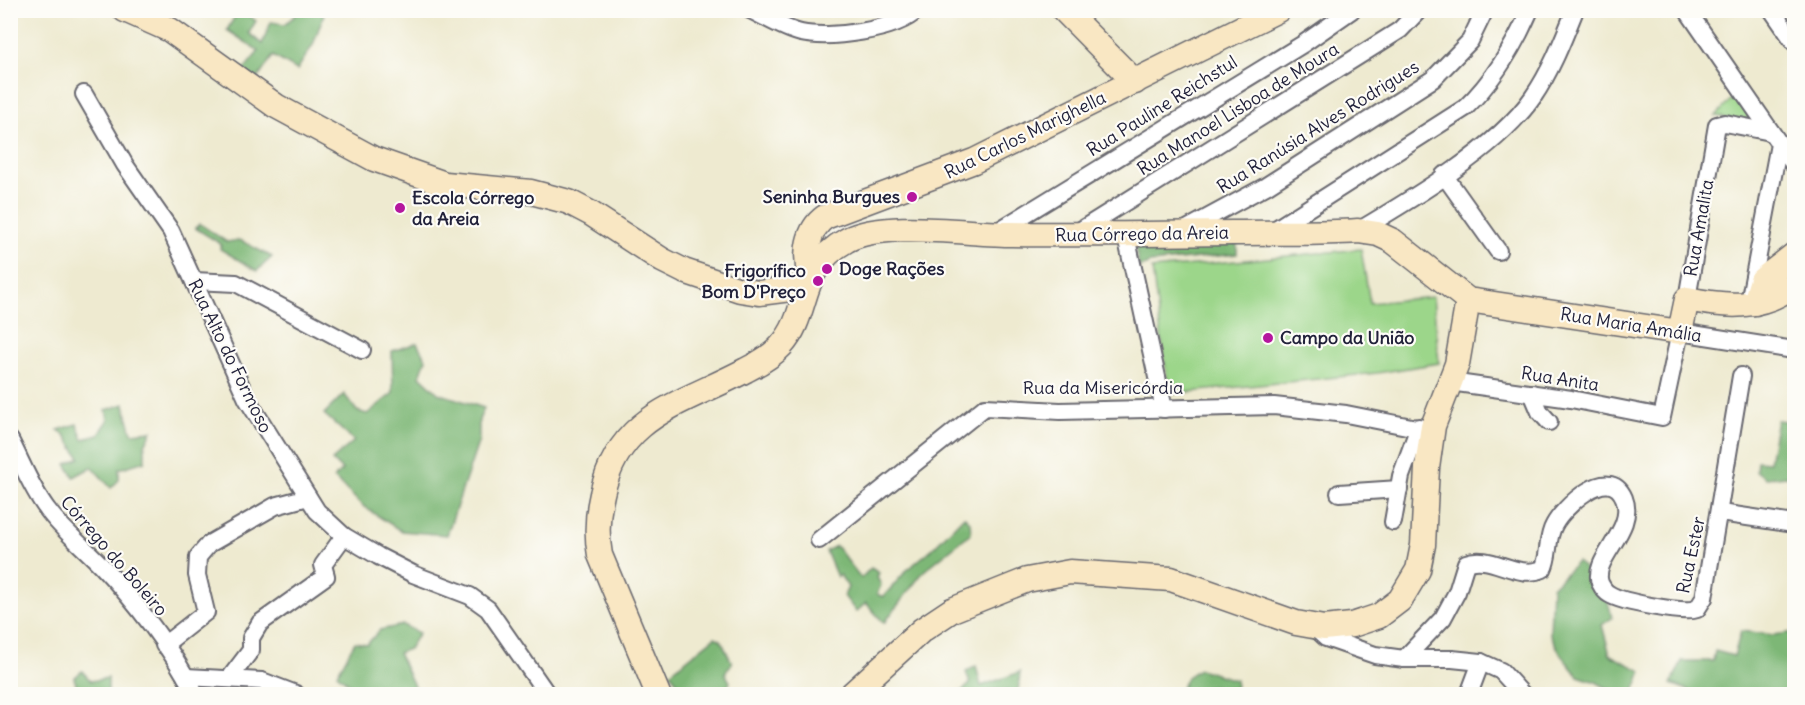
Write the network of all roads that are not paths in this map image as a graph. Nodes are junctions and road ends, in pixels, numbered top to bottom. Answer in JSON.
{"nodes":[{"id":1,"x":125,"y":10,"type":"edge"},
{"id":2,"x":750,"y":10,"type":"edge"},
{"id":3,"x":917,"y":10,"type":"edge"},
{"id":4,"x":1064,"y":10,"type":"edge"},
{"id":5,"x":1278,"y":10,"type":"edge"},
{"id":6,"x":1352,"y":10,"type":"edge"},
{"id":7,"x":1419,"y":10,"type":"edge"},
{"id":8,"x":1485,"y":10,"type":"edge"},
{"id":9,"x":1530,"y":10,"type":"edge"},
{"id":10,"x":1575,"y":10,"type":"edge"},
{"id":11,"x":1687,"y":10,"type":"edge"},
{"id":12,"x":1772,"y":10,"type":"edge"},
{"id":13,"x":1794,"y":42,"type":"edge"},
{"id":14,"x":1134,"y":82,"type":"junction"},
{"id":15,"x":84,"y":94,"type":"dead end"},
{"id":16,"x":1786,"y":150,"type":"edge"},
{"id":17,"x":1444,"y":175,"type":"junction"},
{"id":18,"x":1358,"y":231,"type":"junction"},
{"id":19,"x":1270,"y":232,"type":"junction"},
{"id":20,"x":992,"y":234,"type":"junction"},
{"id":21,"x":1180,"y":234,"type":"junction"},
{"id":22,"x":1073,"y":235,"type":"junction"},
{"id":23,"x":1126,"y":236,"type":"junction"},
{"id":24,"x":1498,"y":251,"type":"dead end"},
{"id":25,"x":1794,"y":255,"type":"edge"},
{"id":26,"x":194,"y":281,"type":"junction"},
{"id":27,"x":808,"y":281,"type":"junction"},
{"id":28,"x":1794,"y":285,"type":"edge"},
{"id":29,"x":1687,"y":299,"type":"junction"},
{"id":30,"x":1468,"y":300,"type":"junction"},
{"id":31,"x":1752,"y":304,"type":"junction"},
{"id":32,"x":1680,"y":332,"type":"junction"},
{"id":33,"x":362,"y":350,"type":"dead end"},
{"id":34,"x":1794,"y":350,"type":"edge"},
{"id":35,"x":1742,"y":376,"type":"dead end"},
{"id":36,"x":1450,"y":382,"type":"junction"},
{"id":37,"x":1532,"y":393,"type":"junction"},
{"id":38,"x":1164,"y":408,"type":"junction"},
{"id":39,"x":1549,"y":422,"type":"dead end"},
{"id":40,"x":1426,"y":429,"type":"junction"},
{"id":41,"x":10,"y":440,"type":"edge"},
{"id":42,"x":1399,"y":489,"type":"junction"},
{"id":43,"x":1340,"y":493,"type":"dead end"},
{"id":44,"x":308,"y":497,"type":"junction"},
{"id":45,"x":1720,"y":513,"type":"junction"},
{"id":46,"x":1393,"y":522,"type":"dead end"},
{"id":47,"x":1794,"y":524,"type":"edge"},
{"id":48,"x":344,"y":536,"type":"junction"},
{"id":49,"x":819,"y":540,"type":"dead end"},
{"id":50,"x":1312,"y":626,"type":"junction"},
{"id":51,"x":164,"y":645,"type":"junction"},
{"id":52,"x":1404,"y":659,"type":"junction"},
{"id":53,"x":1481,"y":662,"type":"junction"},
{"id":54,"x":186,"y":677,"type":"junction"},
{"id":55,"x":229,"y":680,"type":"junction"},
{"id":56,"x":195,"y":694,"type":"edge"},
{"id":57,"x":296,"y":694,"type":"edge"},
{"id":58,"x":547,"y":694,"type":"edge"},
{"id":59,"x":658,"y":694,"type":"edge"},
{"id":60,"x":852,"y":694,"type":"edge"},
{"id":61,"x":1469,"y":694,"type":"edge"},
{"id":62,"x":1522,"y":694,"type":"edge"}],
"edges":[{"from":1,"to":27,"type":"street"},
{"from":2,"to":3,"type":"street"},
{"from":4,"to":14,"type":"street"},
{"from":5,"to":14,"type":"street","name":"Rua Carlos Marighella"},
{"from":6,"to":20,"type":"street","name":"Rua Pauline Reichstul"},
{"from":7,"to":22,"type":"street","name":"Rua Manoel Lisboa de Moura"},
{"from":8,"to":21,"type":"street","name":"Rua Ranúsia Alves Rodrigues"},
{"from":9,"to":19,"type":"street"},
{"from":10,"to":17,"type":"street"},
{"from":11,"to":16,"type":"street"},
{"from":12,"to":13,"type":"street"},
{"from":14,"to":27,"type":"street","name":"Rua Carlos Marighella"},
{"from":15,"to":26,"type":"street","name":"Rua Alto do Formoso"},
{"from":16,"to":29,"type":"street","name":"Rua Amalita"},
{"from":16,"to":31,"type":"street"},
{"from":17,"to":18,"type":"street"},
{"from":17,"to":24,"type":"street"},
{"from":18,"to":19,"type":"street","name":"Rua Córrego da Areia"},
{"from":18,"to":30,"type":"street","name":"Rua Córrego da Areia"},
{"from":19,"to":21,"type":"street","name":"Rua Córrego da Areia"},
{"from":20,"to":22,"type":"street","name":"Rua Córrego da Areia"},
{"from":20,"to":27,"type":"street","name":"Rua Córrego da Areia"},
{"from":21,"to":23,"type":"street","name":"Rua Córrego da Areia"},
{"from":22,"to":23,"type":"street","name":"Rua Córrego da Areia"},
{"from":23,"to":38,"type":"street"},
{"from":25,"to":31,"type":"street"},
{"from":26,"to":33,"type":"street"},
{"from":26,"to":44,"type":"street","name":"Rua Alto do Formoso"},
{"from":27,"to":59,"type":"street"},
{"from":28,"to":31,"type":"street"},
{"from":29,"to":31,"type":"street"},
{"from":29,"to":32,"type":"street","name":"Rua Amalita"},
{"from":30,"to":32,"type":"street","name":"Rua Maria Amália"},
{"from":30,"to":36,"type":"street"},
{"from":32,"to":34,"type":"street","name":"Rua Maria Amália"},
{"from":32,"to":37,"type":"street","name":"Rua Anita"},
{"from":35,"to":45,"type":"street","name":"Rua Ester"},
{"from":36,"to":37,"type":"street","name":"Rua Anita"},
{"from":36,"to":40,"type":"street"},
{"from":37,"to":39,"type":"street"},
{"from":38,"to":40,"type":"street","name":"Rua da Misericórdia"},
{"from":38,"to":49,"type":"street","name":"Rua da Misericórdia"},
{"from":40,"to":42,"type":"street"},
{"from":40,"to":50,"type":"street"},
{"from":41,"to":51,"type":"street","name":"Córrego do Boleiro"},
{"from":42,"to":43,"type":"street"},
{"from":42,"to":46,"type":"street"},
{"from":44,"to":48,"type":"street","name":"Rua Alto do Formoso"},
{"from":44,"to":51,"type":"street"},
{"from":45,"to":47,"type":"street"},
{"from":45,"to":52,"type":"street","name":"Rua Ester"},
{"from":48,"to":55,"type":"street"},
{"from":48,"to":58,"type":"street","name":"Rua Alto do Formoso"},
{"from":50,"to":52,"type":"street"},
{"from":50,"to":60,"type":"street"},
{"from":51,"to":54,"type":"street","name":"Córrego do Boleiro"},
{"from":52,"to":53,"type":"street"},
{"from":53,"to":61,"type":"street"},
{"from":53,"to":62,"type":"street"},
{"from":54,"to":55,"type":"street"},
{"from":54,"to":56,"type":"street","name":"Córrego do Boleiro"},
{"from":55,"to":57,"type":"street"}]}
